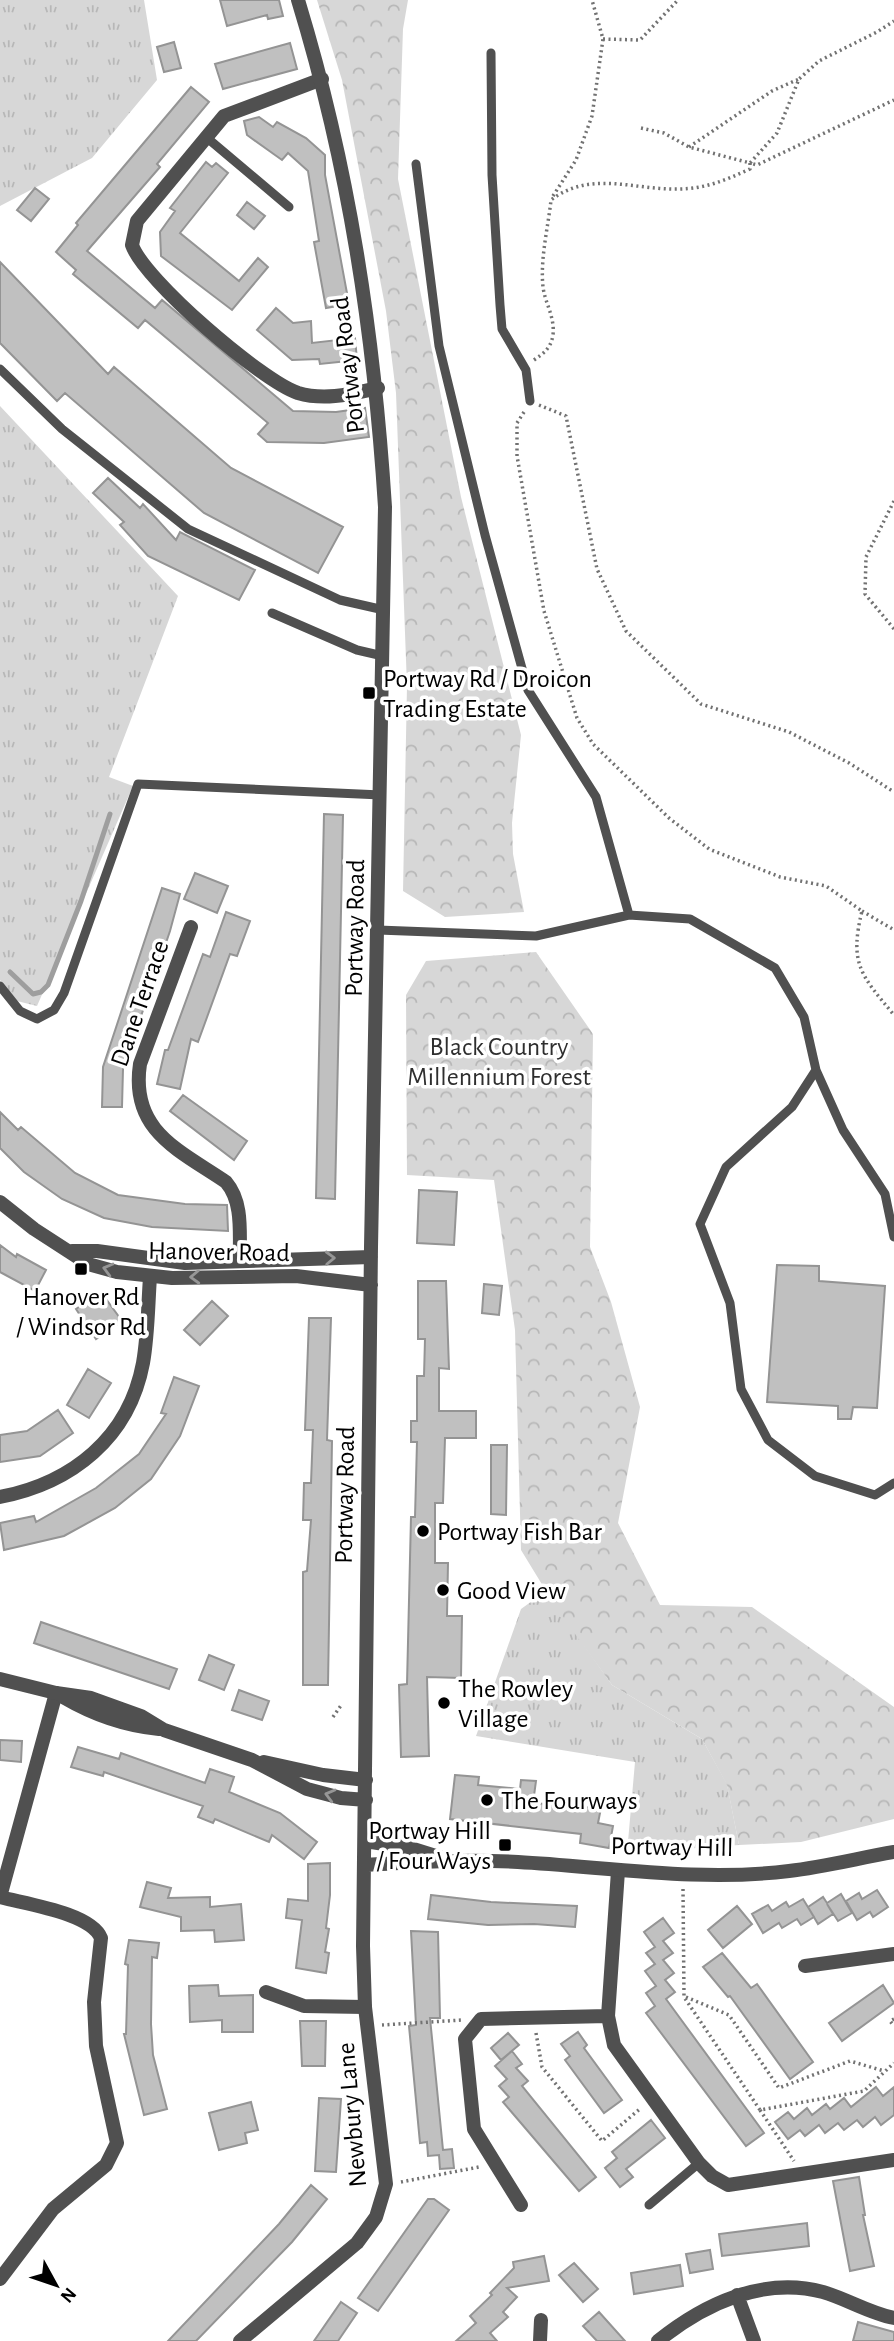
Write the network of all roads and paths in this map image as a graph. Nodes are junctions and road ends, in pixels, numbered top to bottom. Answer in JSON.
{"nodes":[{"id":1,"x":298,"y":0,"type":"edge"},
{"id":2,"x":592,"y":0,"type":"edge"},
{"id":3,"x":678,"y":0,"type":"edge"},
{"id":4,"x":894,"y":21,"type":"edge"},
{"id":5,"x":603,"y":39,"type":"junction"},
{"id":6,"x":491,"y":52,"type":"dead end"},
{"id":7,"x":322,"y":79,"type":"junction"},
{"id":8,"x":799,"y":79,"type":"junction"},
{"id":9,"x":894,"y":100,"type":"edge"},
{"id":10,"x":641,"y":128,"type":"dead end"},
{"id":11,"x":206,"y":137,"type":"junction"},
{"id":12,"x":689,"y":147,"type":"junction"},
{"id":13,"x":750,"y":163,"type":"junction"},
{"id":14,"x":415,"y":164,"type":"dead end"},
{"id":15,"x":551,"y":200,"type":"junction"},
{"id":16,"x":289,"y":207,"type":"dead end"},
{"id":17,"x":519,"y":355,"type":"junction"},
{"id":18,"x":0,"y":369,"type":"edge"},
{"id":19,"x":378,"y":388,"type":"junction"},
{"id":20,"x":530,"y":401,"type":"junction"},
{"id":21,"x":894,"y":501,"type":"edge"},
{"id":22,"x":384,"y":610,"type":"junction"},
{"id":23,"x":272,"y":613,"type":"dead end"},
{"id":24,"x":894,"y":629,"type":"edge"},
{"id":25,"x":383,"y":656,"type":"junction"},
{"id":26,"x":894,"y":792,"type":"edge"},
{"id":27,"x":381,"y":795,"type":"junction"},
{"id":28,"x":862,"y":911,"type":"junction"},
{"id":29,"x":629,"y":915,"type":"junction"},
{"id":30,"x":191,"y":927,"type":"dead end"},
{"id":31,"x":378,"y":930,"type":"junction"},
{"id":32,"x":894,"y":930,"type":"edge"},
{"id":33,"x":0,"y":986,"type":"edge"},
{"id":34,"x":894,"y":1015,"type":"edge"},
{"id":35,"x":816,"y":1070,"type":"junction"},
{"id":36,"x":0,"y":1202,"type":"edge"},
{"id":37,"x":894,"y":1237,"type":"edge"},
{"id":38,"x":72,"y":1251,"type":"junction"},
{"id":39,"x":371,"y":1257,"type":"junction"},
{"id":40,"x":152,"y":1260,"type":"junction"},
{"id":41,"x":240,"y":1269,"type":"junction"},
{"id":42,"x":150,"y":1277,"type":"junction"},
{"id":43,"x":370,"y":1285,"type":"junction"},
{"id":44,"x":894,"y":1483,"type":"edge"},
{"id":45,"x":0,"y":1497,"type":"edge"},
{"id":46,"x":0,"y":1679,"type":"edge"},
{"id":47,"x":56,"y":1693,"type":"junction"},
{"id":48,"x":342,"y":1704,"type":"dead end"},
{"id":49,"x":333,"y":1717,"type":"dead end"},
{"id":50,"x":253,"y":1760,"type":"junction"},
{"id":51,"x":366,"y":1780,"type":"junction"},
{"id":52,"x":366,"y":1800,"type":"junction"},
{"id":53,"x":365,"y":1841,"type":"junction"},
{"id":54,"x":894,"y":1852,"type":"edge"},
{"id":55,"x":447,"y":1859,"type":"junction"},
{"id":56,"x":364,"y":1866,"type":"junction"},
{"id":57,"x":618,"y":1871,"type":"junction"},
{"id":58,"x":683,"y":1873,"type":"junction"},
{"id":59,"x":0,"y":1897,"type":"edge"},
{"id":60,"x":894,"y":1954,"type":"edge"},
{"id":61,"x":805,"y":1966,"type":"dead end"},
{"id":62,"x":266,"y":1992,"type":"dead end"},
{"id":63,"x":684,"y":1997,"type":"junction"},
{"id":64,"x":365,"y":2007,"type":"junction"},
{"id":65,"x":533,"y":2016,"type":"junction"},
{"id":66,"x":608,"y":2016,"type":"junction"},
{"id":67,"x":481,"y":2019,"type":"junction"},
{"id":68,"x":894,"y":2019,"type":"edge"},
{"id":69,"x":368,"y":2026,"type":"junction"},
{"id":70,"x":894,"y":2026,"type":"edge"},
{"id":71,"x":894,"y":2063,"type":"edge"},
{"id":72,"x":884,"y":2071,"type":"junction"},
{"id":73,"x":653,"y":2098,"type":"junction"},
{"id":74,"x":760,"y":2110,"type":"junction"},
{"id":75,"x":894,"y":2160,"type":"edge"},
{"id":76,"x":498,"y":2163,"type":"junction"},
{"id":77,"x":699,"y":2163,"type":"junction"},
{"id":78,"x":804,"y":2176,"type":"junction"},
{"id":79,"x":386,"y":2185,"type":"junction"},
{"id":80,"x":649,"y":2204,"type":"dead end"},
{"id":81,"x":521,"y":2205,"type":"dead end"},
{"id":82,"x":0,"y":2279,"type":"edge"},
{"id":83,"x":737,"y":2295,"type":"junction"},
{"id":84,"x":894,"y":2318,"type":"edge"},
{"id":85,"x":541,"y":2320,"type":"dead end"},
{"id":86,"x":240,"y":2341,"type":"edge"},
{"id":87,"x":540,"y":2341,"type":"edge"},
{"id":88,"x":659,"y":2341,"type":"edge"},
{"id":89,"x":754,"y":2341,"type":"edge"}],
"edges":[{"from":1,"to":7,"type":"street","name":"Portway Road"},
{"from":2,"to":5,"type":"path"},
{"from":3,"to":5,"type":"path"},
{"from":4,"to":8,"type":"path"},
{"from":5,"to":15,"type":"path"},
{"from":6,"to":17,"type":"lane"},
{"from":7,"to":11,"type":"street"},
{"from":7,"to":19,"type":"street","name":"Portway Road"},
{"from":8,"to":12,"type":"path"},
{"from":8,"to":13,"type":"path"},
{"from":9,"to":13,"type":"path"},
{"from":10,"to":12,"type":"path"},
{"from":11,"to":16,"type":"lane"},
{"from":11,"to":19,"type":"street"},
{"from":12,"to":13,"type":"path"},
{"from":13,"to":15,"type":"path"},
{"from":14,"to":29,"type":"lane"},
{"from":15,"to":17,"type":"path"},
{"from":17,"to":20,"type":"lane"},
{"from":18,"to":22,"type":"lane"},
{"from":19,"to":22,"type":"street","name":"Portway Road"},
{"from":20,"to":26,"type":"path"},
{"from":20,"to":28,"type":"path"},
{"from":21,"to":24,"type":"path"},
{"from":22,"to":25,"type":"street","name":"Portway Road"},
{"from":23,"to":25,"type":"lane"},
{"from":25,"to":27,"type":"street","name":"Portway Road"},
{"from":27,"to":31,"type":"street","name":"Portway Road"},
{"from":27,"to":33,"type":"lane"},
{"from":28,"to":32,"type":"path"},
{"from":28,"to":34,"type":"path"},
{"from":29,"to":31,"type":"lane"},
{"from":29,"to":35,"type":"lane"},
{"from":30,"to":41,"type":"street","name":"Dane Terrace"},
{"from":31,"to":39,"type":"street","name":"Portway Road"},
{"from":35,"to":37,"type":"lane"},
{"from":35,"to":44,"type":"lane"},
{"from":36,"to":38,"type":"street","name":"Hanover Road"},
{"from":38,"to":40,"type":"street","name":"Hanover Road"},
{"from":42,"to":38,"type":"street","name":"Hanover Road","one_way":true},
{"from":41,"to":39,"type":"street","name":"Hanover Road","one_way":true},
{"from":39,"to":43,"type":"street","name":"Portway Road"},
{"from":40,"to":41,"type":"street","name":"Hanover Road"},
{"from":40,"to":42,"type":"street"},
{"from":41,"to":42,"type":"street","name":"Hanover Road","one_way":true},
{"from":41,"to":43,"type":"street","name":"Hanover Road"},
{"from":42,"to":45,"type":"street"},
{"from":43,"to":51,"type":"street","name":"Portway Road"},
{"from":46,"to":47,"type":"street"},
{"from":47,"to":50,"type":"street"},
{"from":47,"to":59,"type":"street"},
{"from":48,"to":49,"type":"path"},
{"from":50,"to":51,"type":"street"},
{"from":52,"to":50,"type":"street","one_way":true},
{"from":51,"to":52,"type":"street","name":"Portway Road"},
{"from":52,"to":53,"type":"street","name":"Portway Road"},
{"from":53,"to":55,"type":"street","name":"Portway Hill"},
{"from":53,"to":56,"type":"street","name":"Portway Road"},
{"from":54,"to":58,"type":"street","name":"Portway Hill"},
{"from":55,"to":56,"type":"street","name":"Portway Hill"},
{"from":55,"to":57,"type":"street","name":"Portway Hill"},
{"from":56,"to":64,"type":"street","name":"Newbury Lane"},
{"from":57,"to":58,"type":"street","name":"Portway Hill"},
{"from":57,"to":66,"type":"street"},
{"from":58,"to":63,"type":"path"},
{"from":59,"to":82,"type":"street"},
{"from":60,"to":61,"type":"street"},
{"from":62,"to":64,"type":"street"},
{"from":63,"to":72,"type":"path"},
{"from":63,"to":74,"type":"path"},
{"from":64,"to":69,"type":"street","name":"Newbury Lane"},
{"from":65,"to":66,"type":"street"},
{"from":65,"to":67,"type":"street"},
{"from":65,"to":73,"type":"path"},
{"from":66,"to":73,"type":"street"},
{"from":67,"to":69,"type":"path"},
{"from":67,"to":76,"type":"street"},
{"from":68,"to":70,"type":"path"},
{"from":69,"to":79,"type":"street","name":"Newbury Lane"},
{"from":71,"to":72,"type":"path"},
{"from":72,"to":74,"type":"path"},
{"from":73,"to":77,"type":"street"},
{"from":74,"to":78,"type":"path"},
{"from":75,"to":78,"type":"street"},
{"from":76,"to":79,"type":"path"},
{"from":76,"to":81,"type":"street"},
{"from":77,"to":78,"type":"street"},
{"from":77,"to":80,"type":"lane"},
{"from":79,"to":86,"type":"street","name":"Newbury Lane"},
{"from":83,"to":84,"type":"street"},
{"from":83,"to":88,"type":"street"},
{"from":83,"to":89,"type":"street"},
{"from":85,"to":87,"type":"street"}]}
